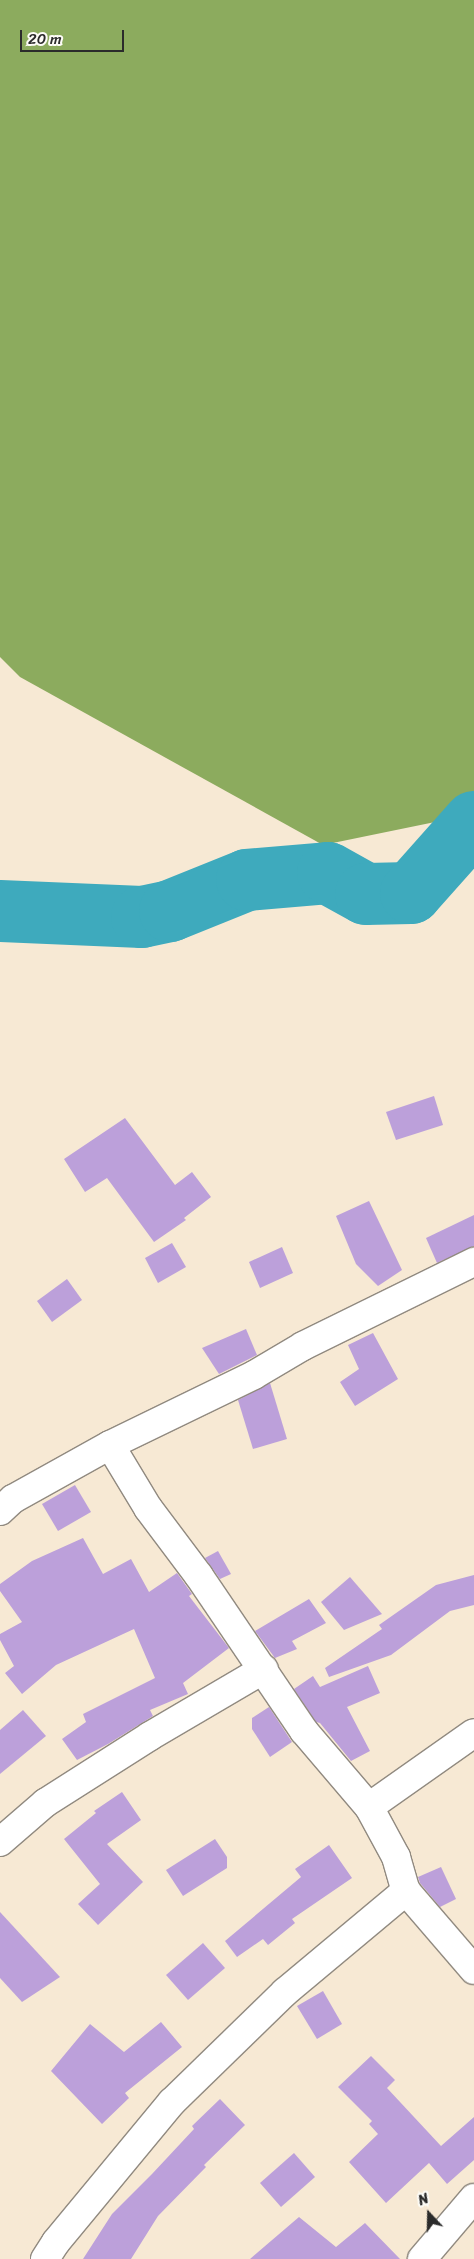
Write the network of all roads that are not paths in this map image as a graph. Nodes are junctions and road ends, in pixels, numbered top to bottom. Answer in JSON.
{"nodes":[{"id":1,"x":474,"y":1262,"type":"edge"},
{"id":2,"x":110,"y":1445,"type":"junction"},
{"id":3,"x":0,"y":1511,"type":"edge"},
{"id":4,"x":264,"y":1669,"type":"junction"},
{"id":5,"x":474,"y":1733,"type":"edge"},
{"id":6,"x":369,"y":1807,"type":"junction"},
{"id":7,"x":0,"y":1842,"type":"edge"},
{"id":8,"x":406,"y":1891,"type":"junction"},
{"id":9,"x":474,"y":1970,"type":"edge"},
{"id":10,"x":474,"y":2198,"type":"edge"},
{"id":11,"x":45,"y":2259,"type":"edge"},
{"id":12,"x":422,"y":2259,"type":"edge"}],
"edges":[{"from":1,"to":2,"type":"street"},
{"from":2,"to":3,"type":"street"},
{"from":2,"to":4,"type":"street"},
{"from":4,"to":6,"type":"street"},
{"from":4,"to":7,"type":"street"},
{"from":5,"to":6,"type":"street"},
{"from":6,"to":8,"type":"street"},
{"from":8,"to":9,"type":"street"},
{"from":8,"to":11,"type":"street"},
{"from":10,"to":12,"type":"street"}]}
